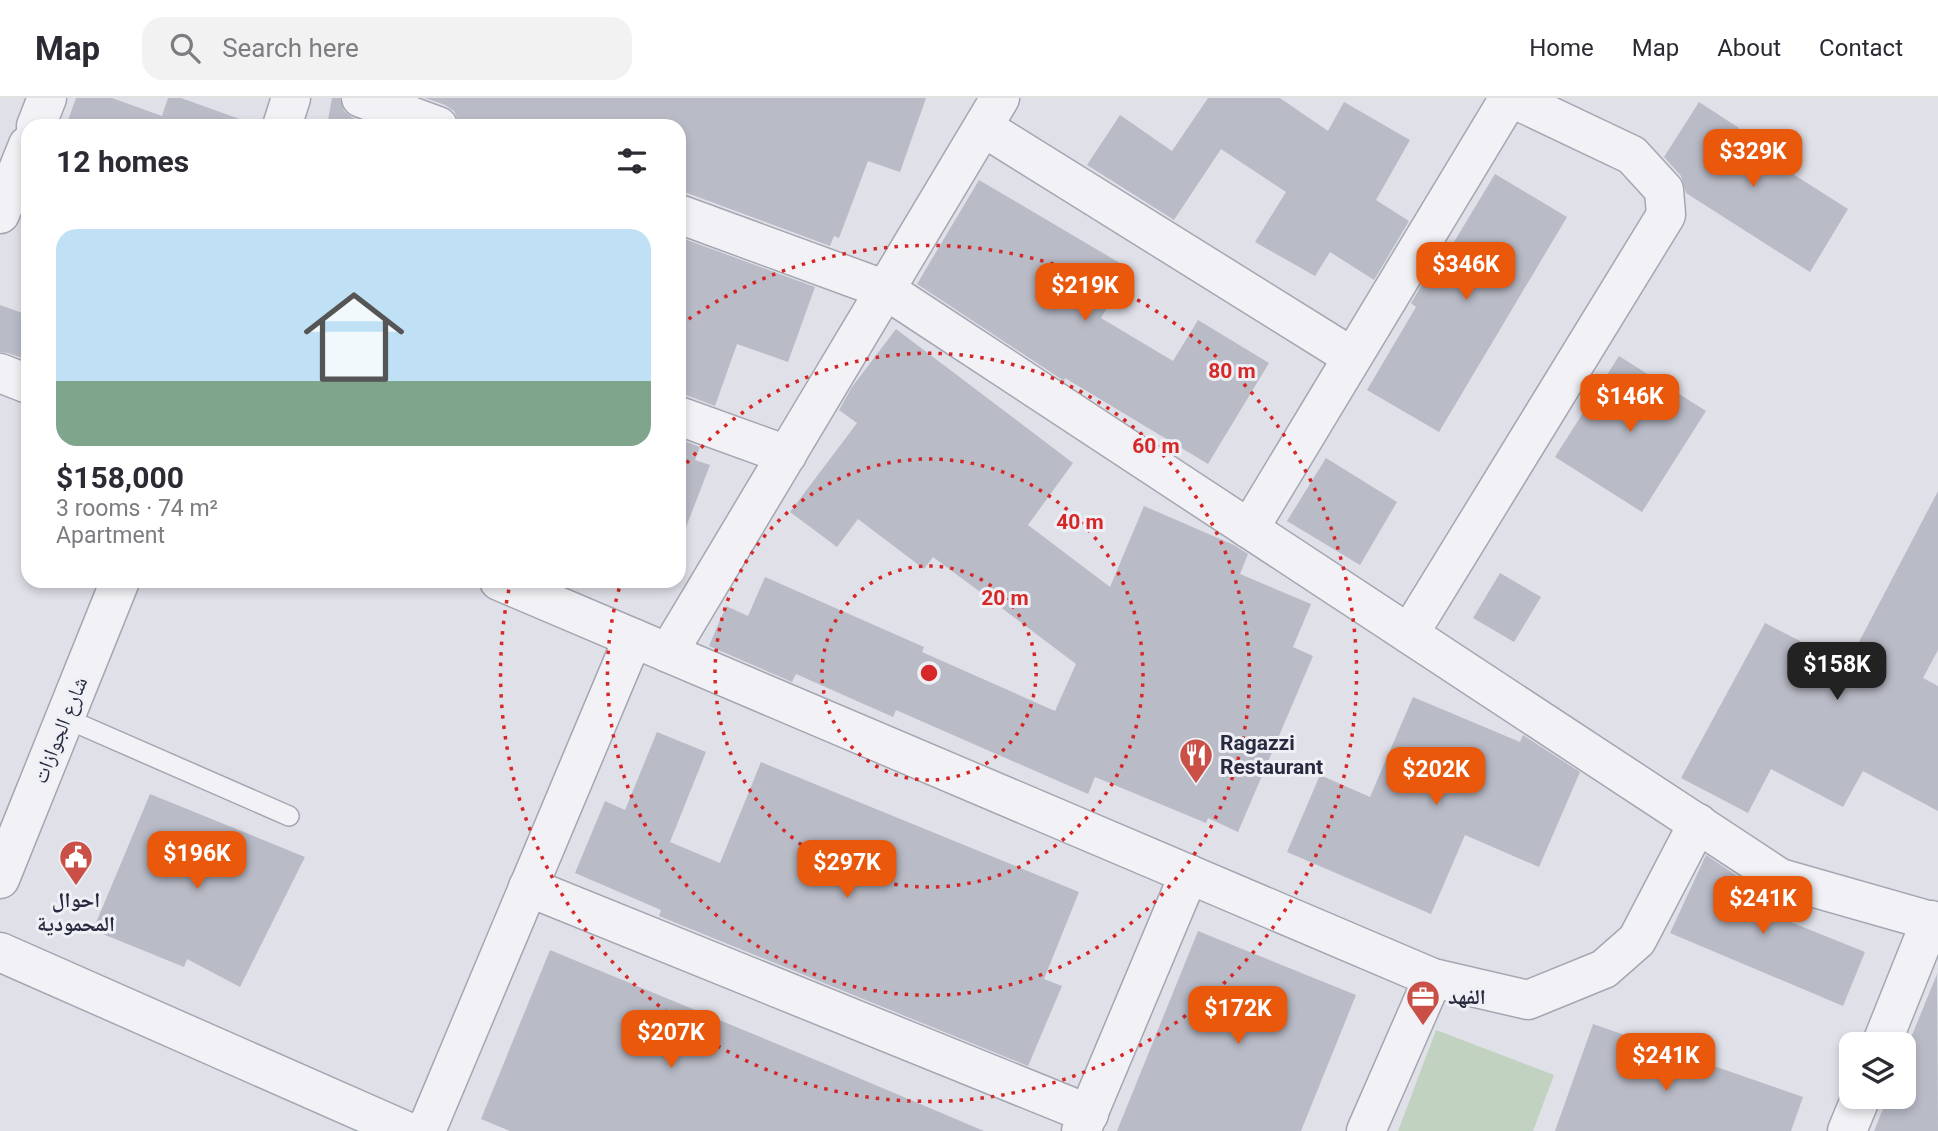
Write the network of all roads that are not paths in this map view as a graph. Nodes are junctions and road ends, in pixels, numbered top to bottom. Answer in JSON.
{"nodes":[{"id":1,"x":47,"y":98,"type":"edge"},
{"id":2,"x":291,"y":98,"type":"edge"},
{"id":3,"x":361,"y":98,"type":"edge"},
{"id":4,"x":1510,"y":98,"type":"edge"},
{"id":5,"x":992,"y":112,"type":"edge"},
{"id":6,"x":39,"y":119,"type":"edge"},
{"id":7,"x":284,"y":119,"type":"edge"},
{"id":8,"x":419,"y":119,"type":"edge"},
{"id":9,"x":21,"y":162,"type":"edge"},
{"id":10,"x":0,"y":214,"type":"edge"},
{"id":11,"x":686,"y":217,"type":"edge"},
{"id":12,"x":886,"y":290,"type":"junction"},
{"id":13,"x":1352,"y":357,"type":"junction"},
{"id":14,"x":0,"y":373,"type":"edge"},
{"id":15,"x":21,"y":381,"type":"edge"},
{"id":16,"x":686,"y":419,"type":"edge"},
{"id":17,"x":787,"y":455,"type":"junction"},
{"id":18,"x":1249,"y":528,"type":"junction"},
{"id":19,"x":117,"y":588,"type":"edge"},
{"id":20,"x":515,"y":588,"type":"edge"},
{"id":21,"x":1409,"y":634,"type":"junction"},
{"id":22,"x":633,"y":638,"type":"junction"},
{"id":23,"x":668,"y":653,"type":"junction"},
{"id":24,"x":65,"y":718,"type":"junction"},
{"id":25,"x":289,"y":816,"type":"dead end"},
{"id":26,"x":1698,"y":823,"type":"junction"},
{"id":27,"x":1189,"y":874,"type":"junction"},
{"id":28,"x":0,"y":879,"type":"edge"},
{"id":29,"x":528,"y":887,"type":"junction"},
{"id":30,"x":1935,"y":921,"type":"edge"},
{"id":31,"x":0,"y":952,"type":"edge"},
{"id":32,"x":1433,"y":978,"type":"junction"},
{"id":33,"x":1887,"y":1032,"type":"edge"},
{"id":34,"x":1856,"y":1109,"type":"edge"},
{"id":35,"x":1085,"y":1122,"type":"edge"},
{"id":36,"x":406,"y":1131,"type":"edge"},
{"id":37,"x":426,"y":1131,"type":"edge"},
{"id":38,"x":1366,"y":1131,"type":"edge"},
{"id":39,"x":1847,"y":1131,"type":"edge"}],
"edges":[{"from":1,"to":6,"type":"street"},
{"from":2,"to":7,"type":"street"},
{"from":3,"to":8,"type":"street"},
{"from":4,"to":13,"type":"street"},
{"from":4,"to":21,"type":"street"},
{"from":5,"to":12,"type":"street"},
{"from":5,"to":13,"type":"street"},
{"from":9,"to":10,"type":"street"},
{"from":11,"to":12,"type":"street"},
{"from":12,"to":17,"type":"street"},
{"from":12,"to":18,"type":"street"},
{"from":13,"to":18,"type":"street"},
{"from":14,"to":15,"type":"street"},
{"from":16,"to":17,"type":"street"},
{"from":17,"to":23,"type":"street"},
{"from":18,"to":21,"type":"street"},
{"from":19,"to":24,"type":"street","name":"شارع الجوازات"},
{"from":20,"to":22,"type":"street"},
{"from":21,"to":26,"type":"street"},
{"from":22,"to":23,"type":"street"},
{"from":22,"to":29,"type":"street"},
{"from":23,"to":27,"type":"street"},
{"from":24,"to":25,"type":"lane"},
{"from":24,"to":28,"type":"street","name":"شارع الجوازات"},
{"from":26,"to":30,"type":"street"},
{"from":26,"to":32,"type":"street"},
{"from":27,"to":32,"type":"street"},
{"from":27,"to":35,"type":"street"},
{"from":29,"to":35,"type":"street"},
{"from":29,"to":37,"type":"street"},
{"from":30,"to":33,"type":"street"},
{"from":31,"to":36,"type":"street"},
{"from":32,"to":38,"type":"street"},
{"from":34,"to":39,"type":"street"}]}
